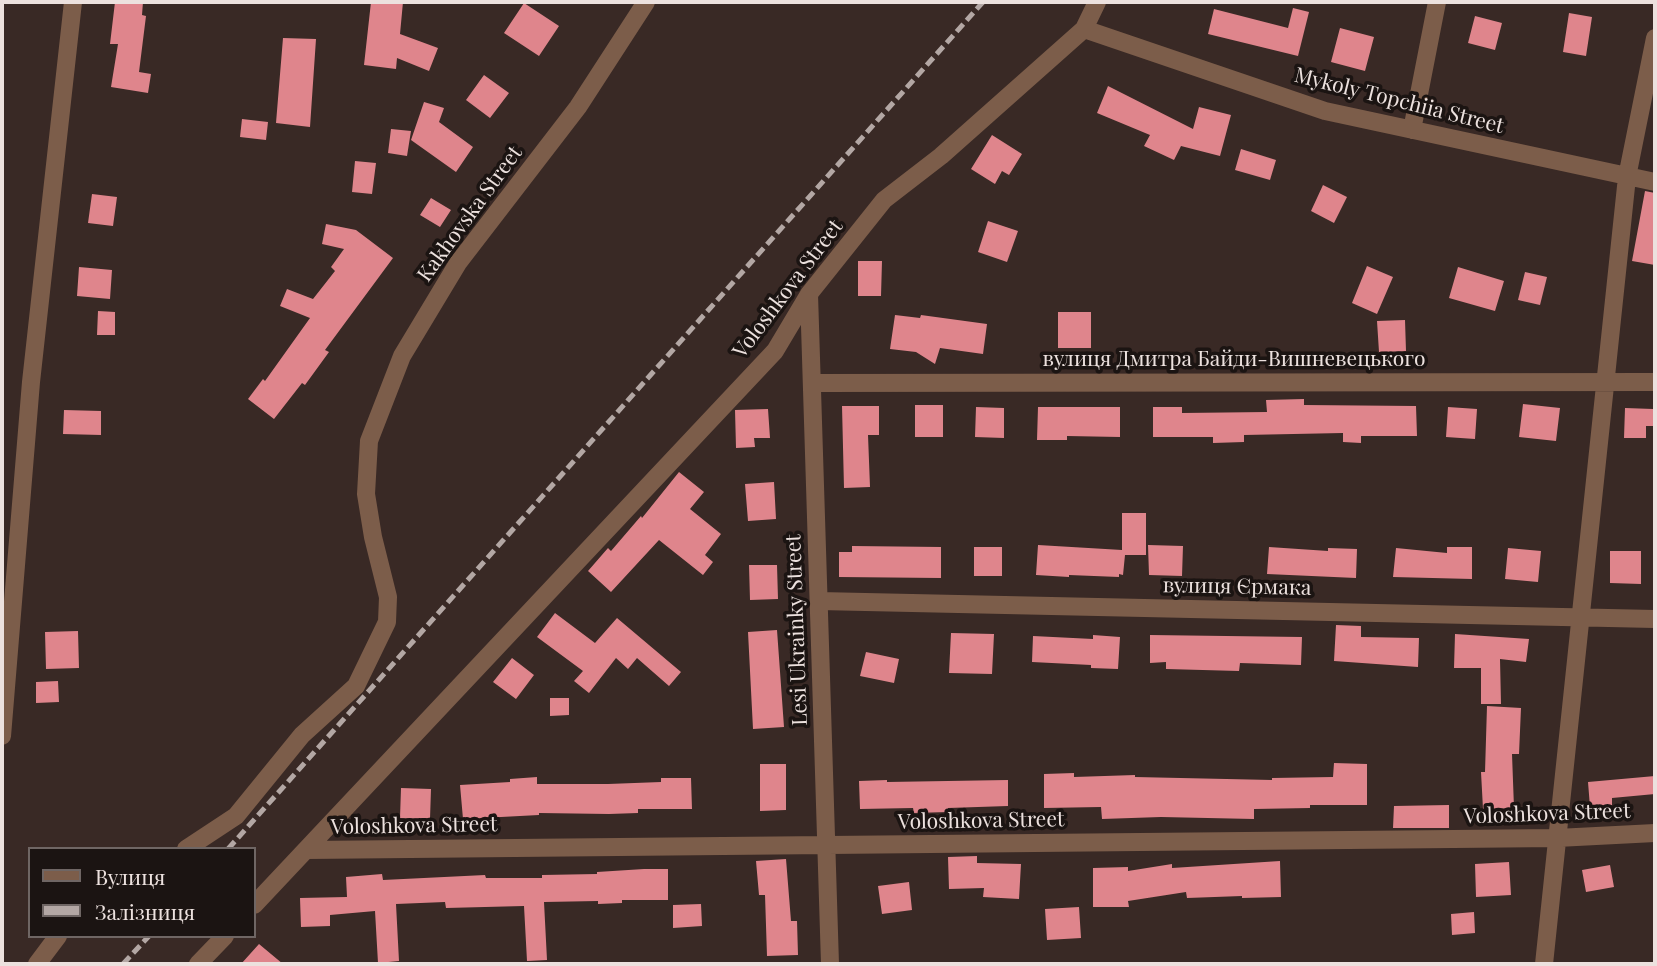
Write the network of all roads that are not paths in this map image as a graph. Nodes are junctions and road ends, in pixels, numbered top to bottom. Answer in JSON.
{"nodes":[{"id":1,"x":73,"y":2,"type":"edge"},
{"id":2,"x":646,"y":2,"type":"edge"},
{"id":3,"x":1097,"y":2,"type":"edge"},
{"id":4,"x":1437,"y":2,"type":"edge"},
{"id":5,"x":1084,"y":29,"type":"junction"},
{"id":6,"x":1655,"y":38,"type":"edge"},
{"id":7,"x":1412,"y":130,"type":"junction"},
{"id":8,"x":1627,"y":177,"type":"junction"},
{"id":9,"x":1655,"y":182,"type":"edge"},
{"id":10,"x":809,"y":294,"type":"junction"},
{"id":11,"x":1605,"y":380,"type":"junction"},
{"id":12,"x":1655,"y":382,"type":"edge"},
{"id":13,"x":812,"y":383,"type":"junction"},
{"id":14,"x":819,"y":601,"type":"junction"},
{"id":15,"x":1580,"y":617,"type":"junction"},
{"id":16,"x":1655,"y":619,"type":"edge"},
{"id":17,"x":2,"y":736,"type":"edge"},
{"id":18,"x":1655,"y":833,"type":"edge"},
{"id":19,"x":1557,"y":838,"type":"junction"},
{"id":20,"x":826,"y":845,"type":"junction"},
{"id":21,"x":189,"y":847,"type":"edge"},
{"id":22,"x":306,"y":850,"type":"junction"},
{"id":23,"x":256,"y":903,"type":"edge"},
{"id":24,"x":56,"y":938,"type":"edge"},
{"id":25,"x":223,"y":938,"type":"edge"},
{"id":26,"x":37,"y":964,"type":"edge"},
{"id":27,"x":198,"y":964,"type":"edge"},
{"id":28,"x":830,"y":964,"type":"edge"},
{"id":29,"x":1544,"y":964,"type":"edge"}],
"edges":[{"from":1,"to":17,"type":"street"},
{"from":2,"to":21,"type":"street","name":"Kakhovska Street"},
{"from":3,"to":5,"type":"street"},
{"from":4,"to":7,"type":"street"},
{"from":5,"to":7,"type":"street","name":"Mykoly Topchiia Street"},
{"from":5,"to":10,"type":"street","name":"Voloshkova Street"},
{"from":6,"to":8,"type":"street"},
{"from":7,"to":8,"type":"street","name":"Mykoly Topchiia Street"},
{"from":8,"to":9,"type":"street","name":"Mykoly Topchiia Street"},
{"from":8,"to":11,"type":"street"},
{"from":10,"to":13,"type":"street","name":"Lesi Ukrainky Street"},
{"from":10,"to":22,"type":"street","name":"Voloshkova Street"},
{"from":11,"to":12,"type":"street","name":"вулиця Дмитра Байди-Вишневецького"},
{"from":11,"to":13,"type":"street","name":"вулиця Дмитра Байди-Вишневецького"},
{"from":11,"to":15,"type":"street"},
{"from":13,"to":14,"type":"street","name":"Lesi Ukrainky Street"},
{"from":14,"to":15,"type":"street","name":"вулиця Єрмака"},
{"from":14,"to":20,"type":"street","name":"Lesi Ukrainky Street"},
{"from":15,"to":16,"type":"street","name":"вулиця Єрмака"},
{"from":15,"to":19,"type":"street"},
{"from":18,"to":19,"type":"street","name":"Voloshkova Street"},
{"from":19,"to":20,"type":"street","name":"Voloshkova Street"},
{"from":19,"to":29,"type":"street"},
{"from":20,"to":22,"type":"street","name":"Voloshkova Street"},
{"from":20,"to":28,"type":"street","name":"Lesi Ukrainky Street"},
{"from":22,"to":23,"type":"street","name":"Voloshkova Street"},
{"from":24,"to":26,"type":"street"},
{"from":25,"to":27,"type":"street"}]}
